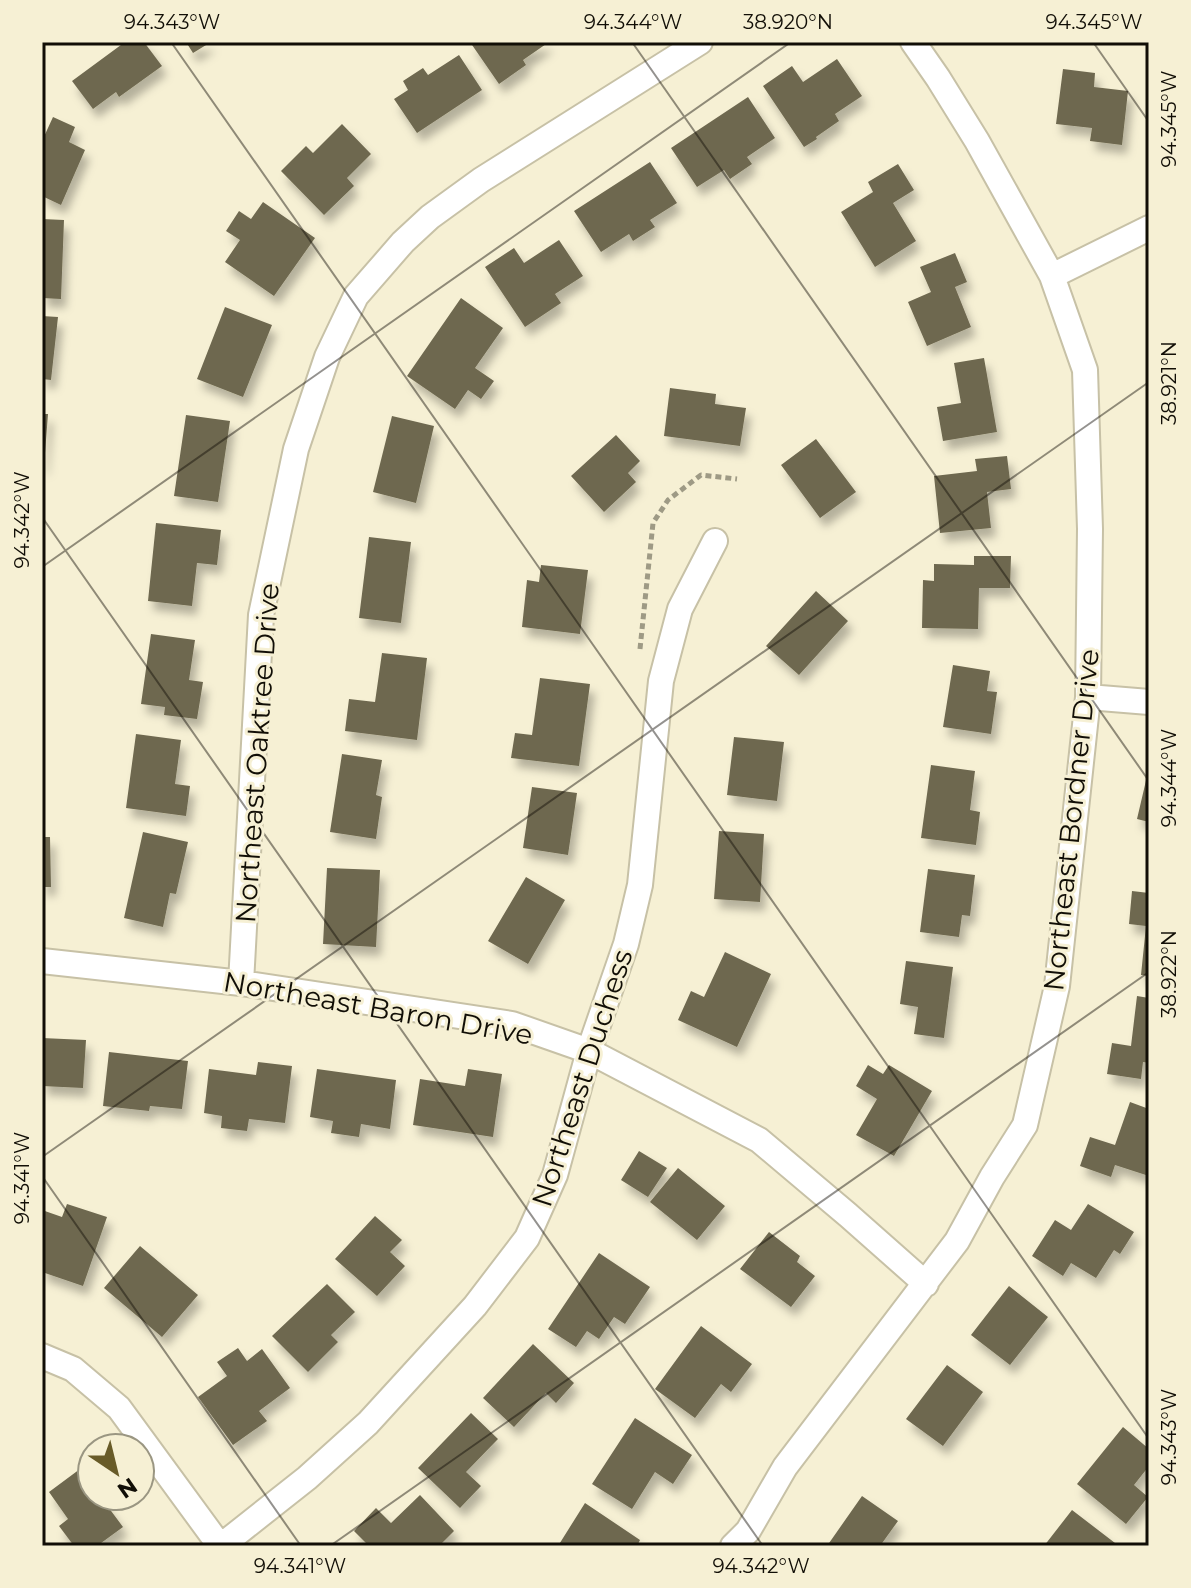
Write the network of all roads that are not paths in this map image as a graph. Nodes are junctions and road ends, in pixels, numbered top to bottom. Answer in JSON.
{"nodes":[{"id":1,"x":700,"y":42,"type":"edge"},
{"id":2,"x":913,"y":42,"type":"edge"},
{"id":3,"x":1149,"y":228,"type":"edge"},
{"id":4,"x":1052,"y":276,"type":"junction"},
{"id":5,"x":715,"y":541,"type":"dead end"},
{"id":6,"x":1088,"y":697,"type":"junction"},
{"id":7,"x":1149,"y":702,"type":"edge"},
{"id":8,"x":42,"y":961,"type":"edge"},
{"id":9,"x":241,"y":983,"type":"junction"},
{"id":10,"x":589,"y":1051,"type":"junction"},
{"id":11,"x":926,"y":1284,"type":"junction"},
{"id":12,"x":42,"y":1356,"type":"edge"},
{"id":13,"x":220,"y":1546,"type":"edge"},
{"id":14,"x":733,"y":1546,"type":"edge"}],
"edges":[{"from":1,"to":9,"type":"street","name":"Northeast Oaktree Drive"},
{"from":2,"to":4,"type":"street","name":"Northeast Bordner Drive"},
{"from":3,"to":4,"type":"street"},
{"from":4,"to":6,"type":"street","name":"Northeast Bordner Drive"},
{"from":5,"to":10,"type":"street","name":"Northeast Duchess"},
{"from":6,"to":7,"type":"street"},
{"from":6,"to":11,"type":"street","name":"Northeast Bordner Drive"},
{"from":8,"to":9,"type":"street","name":"Northeast Baron Drive"},
{"from":9,"to":10,"type":"street","name":"Northeast Baron Drive"},
{"from":10,"to":11,"type":"street","name":"Northeast Baron Drive"},
{"from":10,"to":13,"type":"street","name":"Northeast Duchess"},
{"from":11,"to":14,"type":"street","name":"Northeast Bordner Drive"},
{"from":12,"to":13,"type":"street"}]}
